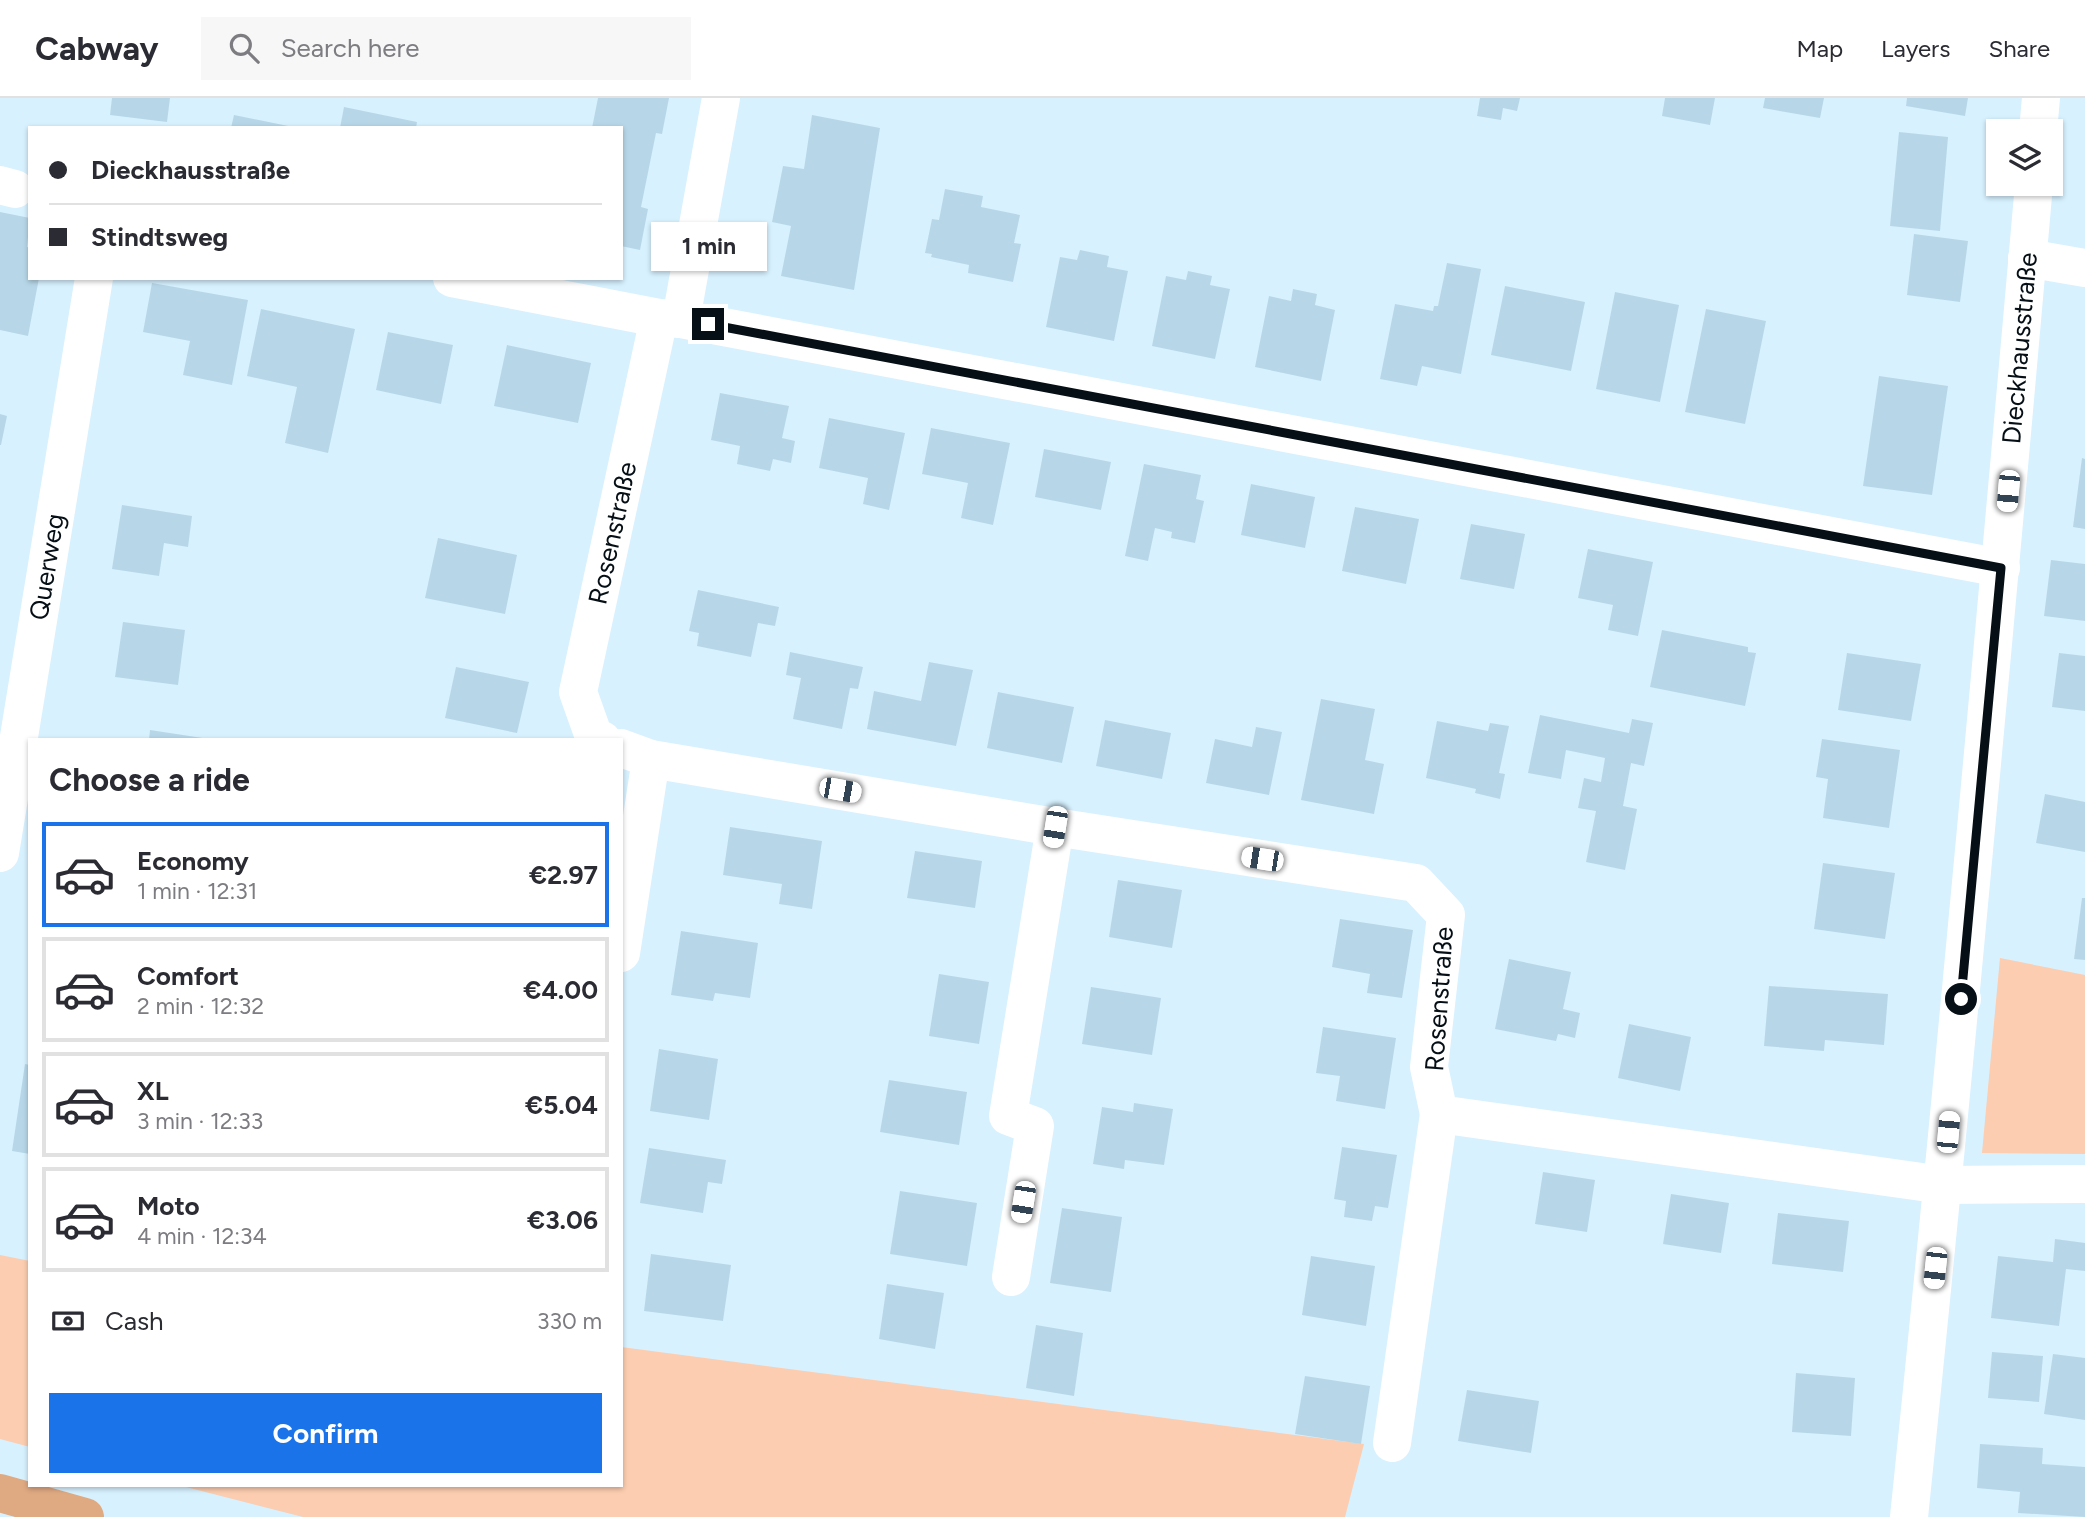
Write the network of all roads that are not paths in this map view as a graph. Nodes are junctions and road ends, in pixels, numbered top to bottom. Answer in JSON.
{"nodes":[{"id":1,"x":721,"y":98,"type":"edge"},
{"id":2,"x":2041,"y":98,"type":"edge"},
{"id":3,"x":2039,"y":119,"type":"edge"},
{"id":4,"x":2033,"y":196,"type":"edge"},
{"id":5,"x":2027,"y":258,"type":"junction"},
{"id":6,"x":2085,"y":268,"type":"edge"},
{"id":7,"x":94,"y":280,"type":"edge"},
{"id":8,"x":463,"y":280,"type":"edge"},
{"id":9,"x":670,"y":319,"type":"junction"},
{"id":10,"x":2001,"y":568,"type":"junction"},
{"id":11,"x":597,"y":738,"type":"edge"},
{"id":12,"x":636,"y":753,"type":"edge"},
{"id":13,"x":1055,"y":827,"type":"junction"},
{"id":14,"x":0,"y":853,"type":"edge"},
{"id":15,"x":623,"y":926,"type":"edge"},
{"id":16,"x":1439,"y":1114,"type":"junction"},
{"id":17,"x":2085,"y":1184,"type":"edge"},
{"id":18,"x":1943,"y":1185,"type":"junction"},
{"id":19,"x":1011,"y":1277,"type":"dead end"},
{"id":20,"x":1392,"y":1443,"type":"dead end"},
{"id":21,"x":0,"y":1493,"type":"edge"},
{"id":22,"x":85,"y":1517,"type":"edge"},
{"id":23,"x":1909,"y":1517,"type":"edge"}],
"edges":[{"from":1,"to":9,"type":"street","name":"Rosenstraße"},
{"from":2,"to":3,"type":"street"},
{"from":4,"to":5,"type":"street","name":"Dieckhausstraße"},
{"from":5,"to":6,"type":"street"},
{"from":5,"to":10,"type":"street","name":"Dieckhausstraße"},
{"from":7,"to":14,"type":"street","name":"Querweg"},
{"from":8,"to":9,"type":"street"},
{"from":9,"to":10,"type":"street"},
{"from":9,"to":11,"type":"street","name":"Rosenstraße"},
{"from":10,"to":18,"type":"street","name":"Dieckhausstraße"},
{"from":12,"to":13,"type":"street","name":"Rosenstraße"},
{"from":12,"to":15,"type":"street","name":"Rosenstraße"},
{"from":13,"to":16,"type":"street","name":"Rosenstraße"},
{"from":13,"to":19,"type":"street"},
{"from":16,"to":18,"type":"street"},
{"from":16,"to":20,"type":"street","name":"Rosenstraße"},
{"from":17,"to":18,"type":"street"},
{"from":18,"to":23,"type":"street","name":"Dieckhausstraße"},
{"from":21,"to":22,"type":"main road"}]}
